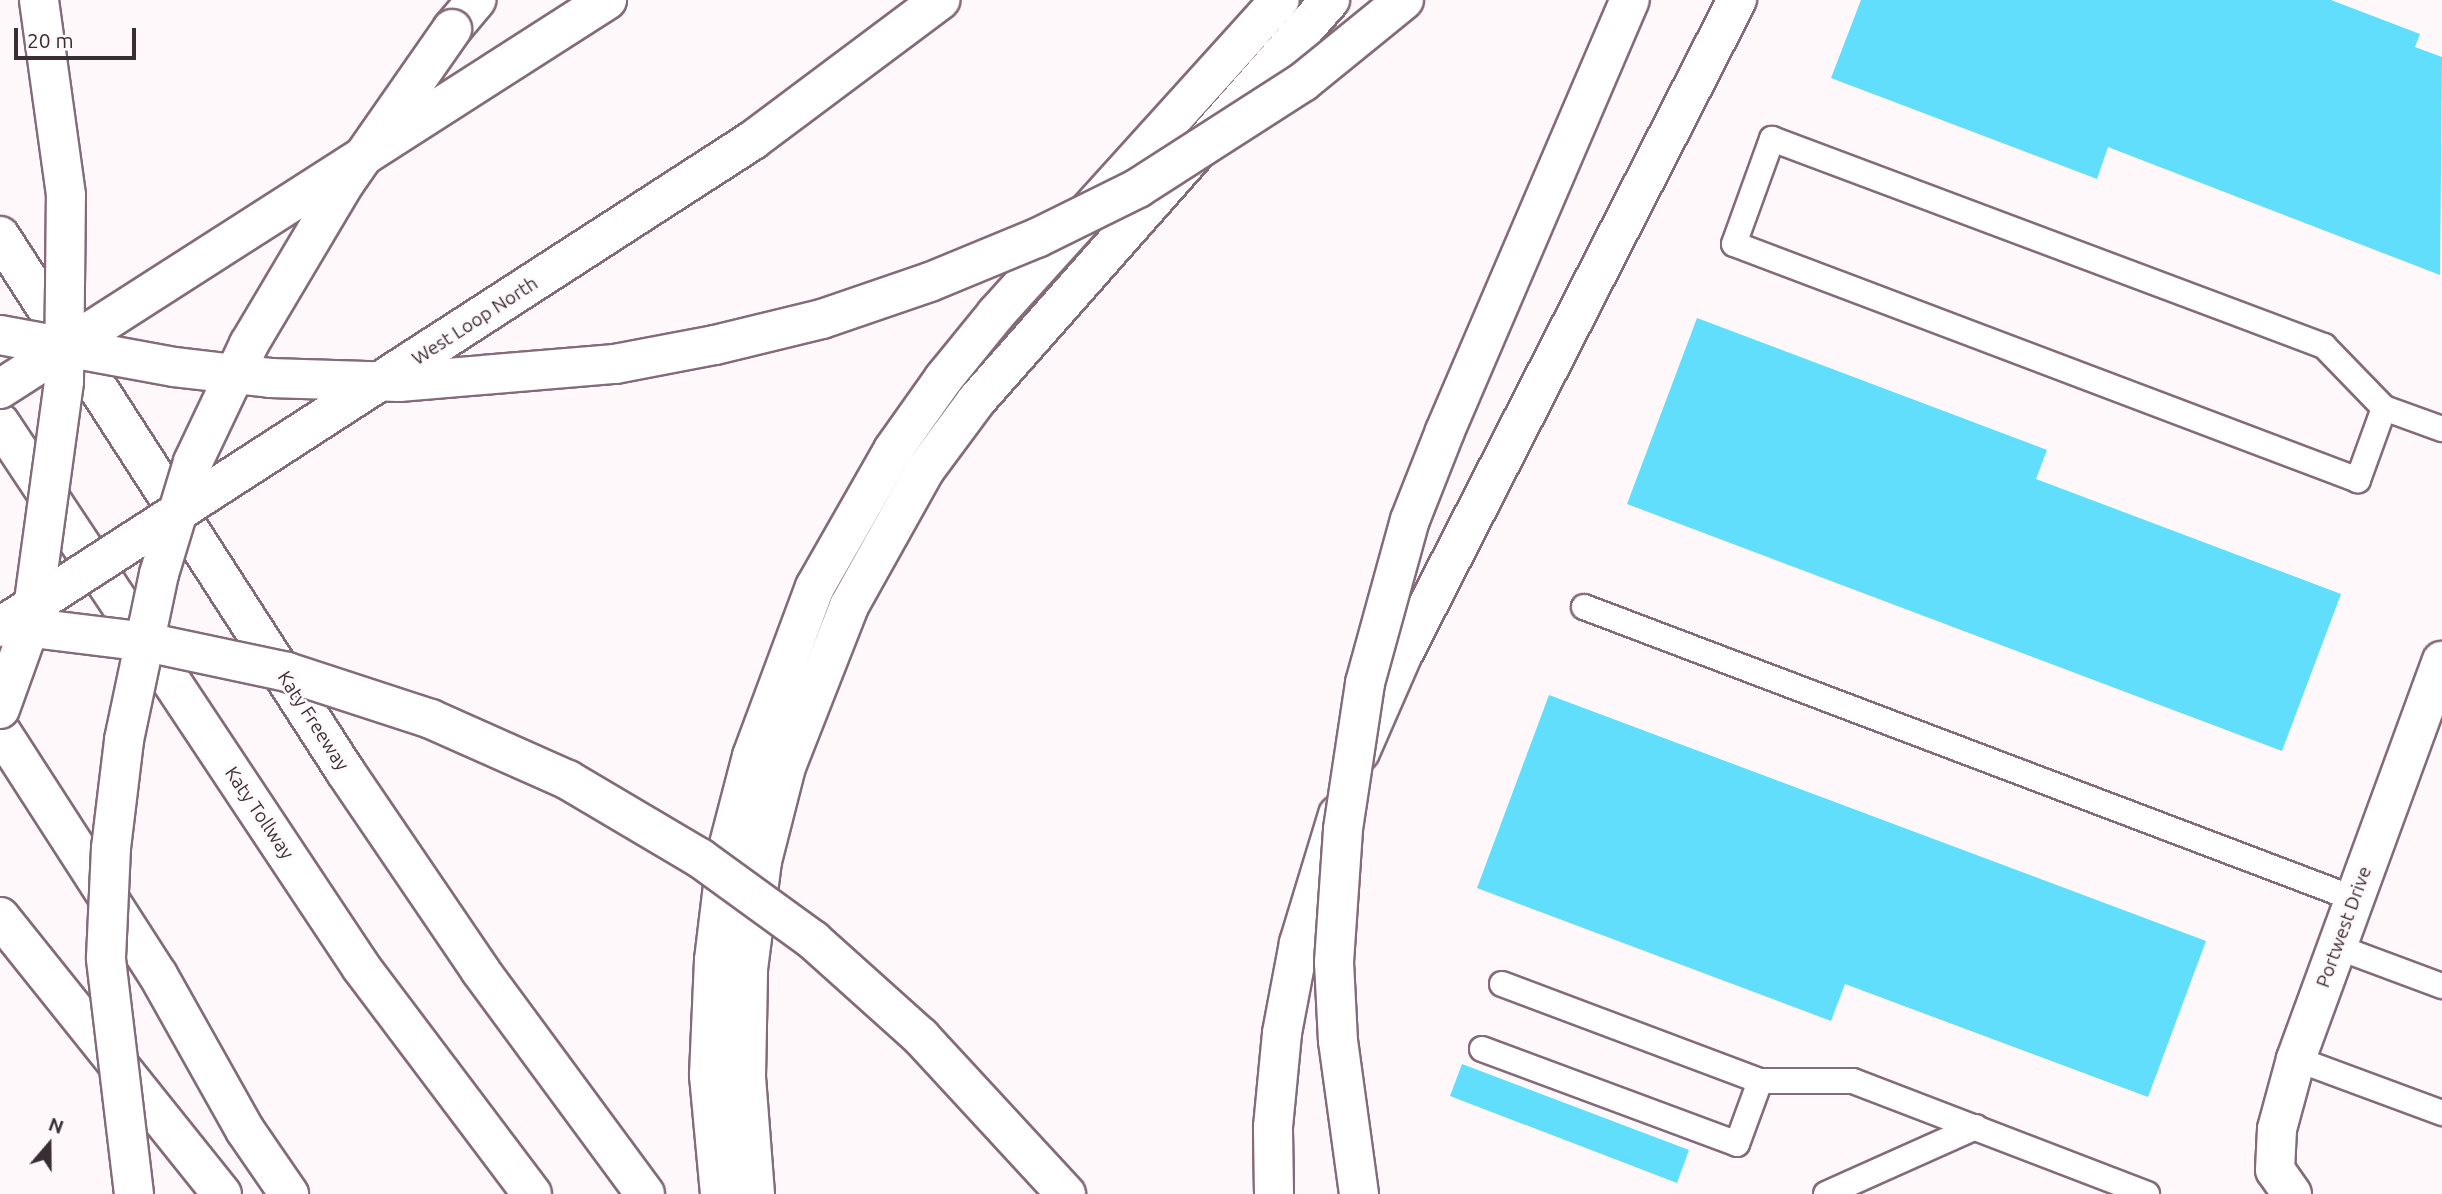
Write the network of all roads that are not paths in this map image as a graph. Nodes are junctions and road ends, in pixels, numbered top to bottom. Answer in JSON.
{"nodes":[{"id":1,"x":38,"y":0,"type":"edge"},
{"id":2,"x":476,"y":0,"type":"edge"},
{"id":3,"x":607,"y":0,"type":"edge"},
{"id":4,"x":940,"y":0,"type":"edge"},
{"id":5,"x":1280,"y":0,"type":"edge"},
{"id":6,"x":1331,"y":0,"type":"edge"},
{"id":7,"x":1404,"y":0,"type":"edge"},
{"id":8,"x":1630,"y":0,"type":"edge"},
{"id":9,"x":1737,"y":0,"type":"edge"},
{"id":10,"x":0,"y":236,"type":"edge"},
{"id":11,"x":93,"y":330,"type":"junction"},
{"id":12,"x":0,"y":335,"type":"edge"},
{"id":13,"x":0,"y":360,"type":"edge"},
{"id":14,"x":0,"y":390,"type":"edge"},
{"id":15,"x":2384,"y":408,"type":"junction"},
{"id":16,"x":0,"y":423,"type":"edge"},
{"id":17,"x":2442,"y":429,"type":"edge"},
{"id":18,"x":1584,"y":607,"type":"dead end"},
{"id":19,"x":0,"y":626,"type":"edge"},
{"id":20,"x":2442,"y":661,"type":"edge"},
{"id":21,"x":2434,"y":707,"type":"edge"},
{"id":22,"x":0,"y":709,"type":"edge"},
{"id":23,"x":0,"y":730,"type":"edge"},
{"id":24,"x":2355,"y":899,"type":"junction"},
{"id":25,"x":0,"y":917,"type":"edge"},
{"id":26,"x":2337,"y":947,"type":"junction"},
{"id":27,"x":1502,"y":985,"type":"dead end"},
{"id":28,"x":2442,"y":986,"type":"edge"},
{"id":29,"x":1482,"y":1049,"type":"dead end"},
{"id":30,"x":2296,"y":1059,"type":"junction"},
{"id":31,"x":1760,"y":1081,"type":"junction"},
{"id":32,"x":2442,"y":1112,"type":"edge"},
{"id":33,"x":1976,"y":1127,"type":"junction"},
{"id":34,"x":134,"y":1194,"type":"edge"},
{"id":35,"x":222,"y":1194,"type":"edge"},
{"id":36,"x":289,"y":1194,"type":"edge"},
{"id":37,"x":531,"y":1194,"type":"edge"},
{"id":38,"x":645,"y":1194,"type":"edge"},
{"id":39,"x":720,"y":1194,"type":"edge"},
{"id":40,"x":755,"y":1194,"type":"edge"},
{"id":41,"x":1066,"y":1194,"type":"edge"},
{"id":42,"x":1274,"y":1194,"type":"edge"},
{"id":43,"x":1359,"y":1194,"type":"edge"},
{"id":44,"x":1826,"y":1194,"type":"edge"},
{"id":45,"x":2147,"y":1194,"type":"edge"},
{"id":46,"x":2292,"y":1194,"type":"edge"}],
"edges":[{"from":1,"to":22,"type":"main road","bridge":true},
{"from":2,"to":34,"type":"main road","bridge":true},
{"from":3,"to":11,"type":"main road","bridge":true},
{"from":4,"to":19,"type":"main road","name":"West Loop North","bridge":true},
{"from":5,"to":39,"type":"main road"},
{"from":6,"to":40,"type":"main road"},
{"from":7,"to":12,"type":"main road","bridge":true},
{"from":8,"to":43,"type":"main road","bridge":true},
{"from":9,"to":42,"type":"main road"},
{"from":10,"to":38,"type":"main road","name":"Katy Freeway"},
{"from":11,"to":13,"type":"main road","bridge":true},
{"from":11,"to":14,"type":"main road","bridge":true},
{"from":15,"to":15,"type":"lane"},
{"from":15,"to":17,"type":"lane"},
{"from":16,"to":37,"type":"main road","name":"Katy Tollway"},
{"from":18,"to":24,"type":"lane"},
{"from":19,"to":41,"type":"main road","bridge":true},
{"from":20,"to":21,"type":"main road","name":"Portwest Drive"},
{"from":21,"to":24,"type":"main road","name":"Portwest Drive"},
{"from":23,"to":36,"type":"main road"},
{"from":24,"to":26,"type":"main road","name":"Portwest Drive"},
{"from":25,"to":35,"type":"main road"},
{"from":26,"to":28,"type":"lane"},
{"from":26,"to":30,"type":"main road","name":"Portwest Drive"},
{"from":27,"to":31,"type":"lane"},
{"from":29,"to":31,"type":"lane"},
{"from":30,"to":32,"type":"lane"},
{"from":30,"to":46,"type":"main road","name":"Portwest Drive"},
{"from":31,"to":33,"type":"lane"},
{"from":33,"to":44,"type":"lane"},
{"from":33,"to":45,"type":"lane"}]}
